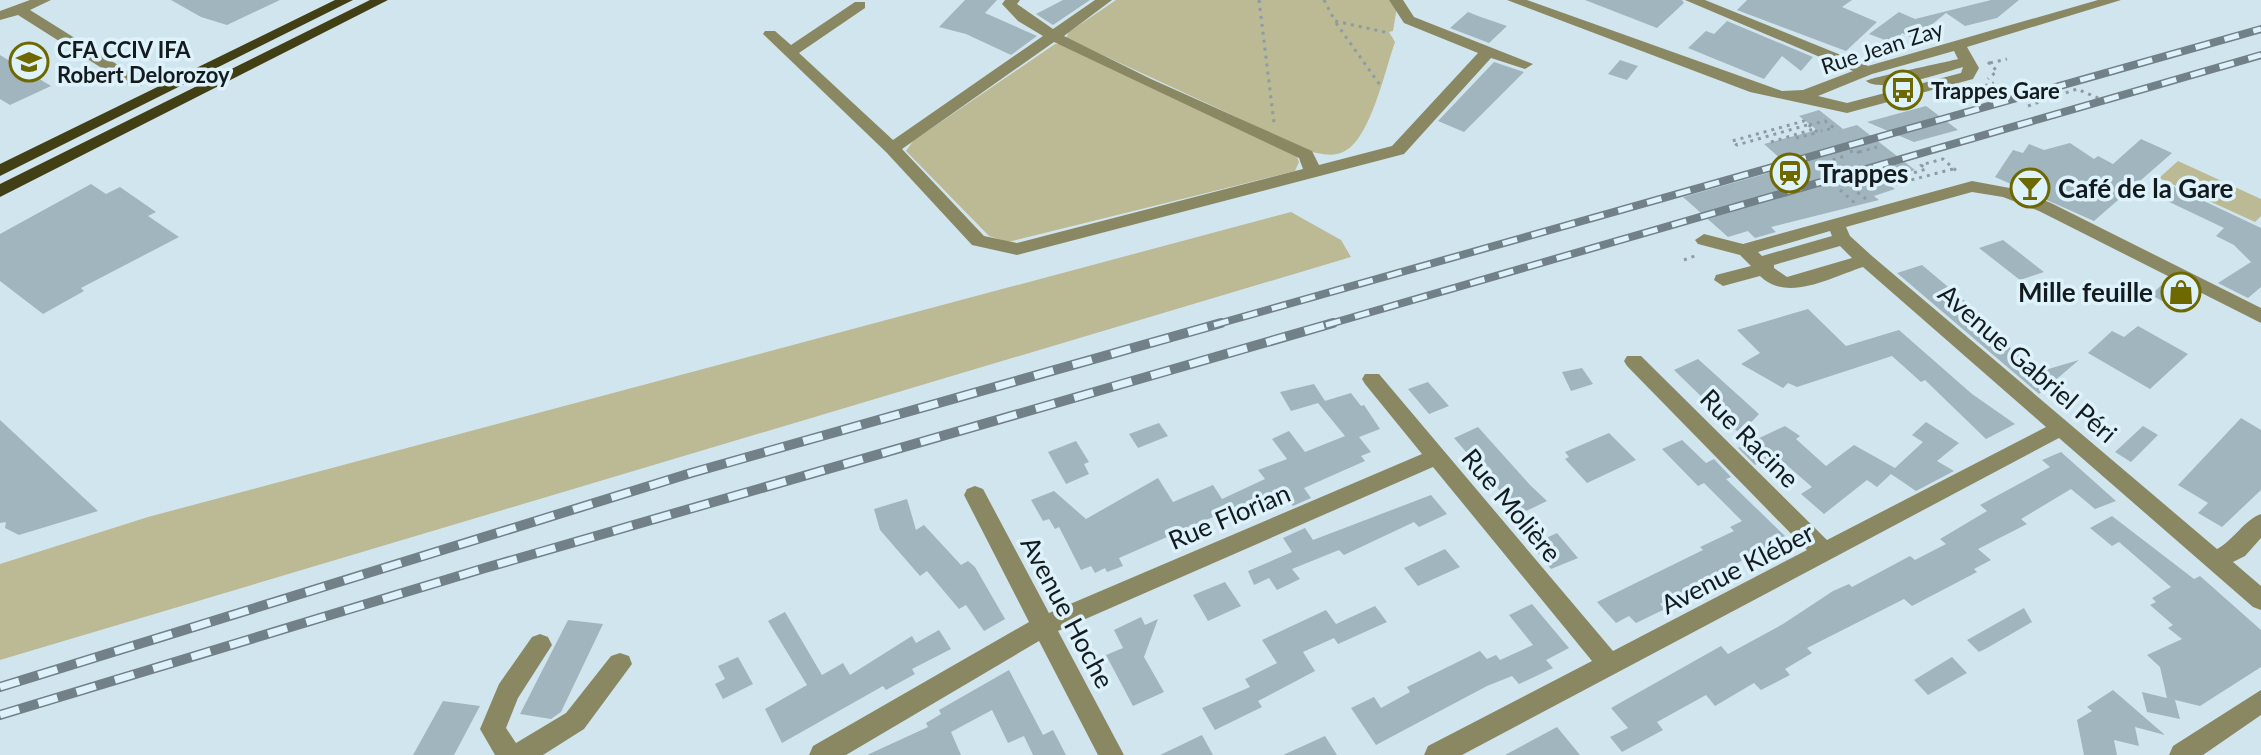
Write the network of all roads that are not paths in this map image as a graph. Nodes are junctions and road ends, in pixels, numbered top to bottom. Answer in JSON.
{"nodes":[{"id":1,"x":44,"y":0,"type":"edge"},
{"id":2,"x":346,"y":0,"type":"edge"},
{"id":3,"x":381,"y":0,"type":"edge"},
{"id":4,"x":1013,"y":0,"type":"edge"},
{"id":5,"x":1105,"y":0,"type":"edge"},
{"id":6,"x":1396,"y":0,"type":"edge"},
{"id":7,"x":1692,"y":0,"type":"edge"},
{"id":8,"x":2114,"y":0,"type":"edge"},
{"id":9,"x":1519,"y":1,"type":"edge"},
{"id":10,"x":860,"y":5,"type":"dead end"},
{"id":11,"x":19,"y":9,"type":"junction"},
{"id":12,"x":0,"y":16,"type":"edge"},
{"id":13,"x":770,"y":34,"type":"dead end"},
{"id":14,"x":1052,"y":37,"type":"junction"},
{"id":15,"x":1488,"y":52,"type":"junction"},
{"id":16,"x":1962,"y":52,"type":"junction"},
{"id":17,"x":789,"y":53,"type":"junction"},
{"id":18,"x":1525,"y":64,"type":"dead end"},
{"id":19,"x":1871,"y":76,"type":"junction"},
{"id":20,"x":136,"y":83,"type":"dead end"},
{"id":21,"x":1801,"y":96,"type":"junction"},
{"id":22,"x":1819,"y":101,"type":"junction"},
{"id":23,"x":892,"y":148,"type":"junction"},
{"id":24,"x":38,"y":152,"type":"junction"},
{"id":25,"x":0,"y":171,"type":"edge"},
{"id":26,"x":1313,"y":172,"type":"junction"},
{"id":27,"x":0,"y":177,"type":"edge"},
{"id":28,"x":0,"y":191,"type":"edge"},
{"id":29,"x":1839,"y":232,"type":"junction"},
{"id":30,"x":1704,"y":240,"type":"dead end"},
{"id":31,"x":1748,"y":251,"type":"junction"},
{"id":32,"x":1866,"y":260,"type":"junction"},
{"id":33,"x":1769,"y":274,"type":"junction"},
{"id":34,"x":1728,"y":285,"type":"dead end"},
{"id":35,"x":2261,"y":316,"type":"edge"},
{"id":36,"x":1634,"y":361,"type":"dead end"},
{"id":37,"x":1372,"y":379,"type":"dead end"},
{"id":38,"x":2061,"y":428,"type":"junction"},
{"id":39,"x":1435,"y":457,"type":"junction"},
{"id":40,"x":975,"y":495,"type":"dead end"},
{"id":41,"x":2261,"y":523,"type":"edge"},
{"id":42,"x":1826,"y":554,"type":"junction"},
{"id":43,"x":2215,"y":561,"type":"junction"},
{"id":44,"x":2256,"y":592,"type":"edge"},
{"id":45,"x":1044,"y":626,"type":"junction"},
{"id":46,"x":540,"y":645,"type":"dead end"},
{"id":47,"x":620,"y":664,"type":"dead end"},
{"id":48,"x":1610,"y":665,"type":"junction"},
{"id":49,"x":2261,"y":701,"type":"edge"},
{"id":50,"x":509,"y":755,"type":"edge"},
{"id":51,"x":520,"y":755,"type":"edge"},
{"id":52,"x":822,"y":755,"type":"edge"},
{"id":53,"x":1111,"y":755,"type":"edge"},
{"id":54,"x":1437,"y":755,"type":"edge"},
{"id":55,"x":2182,"y":755,"type":"edge"}],
"edges":[{"from":1,"to":11,"type":"street"},
{"from":2,"to":24,"type":"main road"},
{"from":3,"to":28,"type":"main road"},
{"from":4,"to":14,"type":"street"},
{"from":5,"to":14,"type":"street"},
{"from":6,"to":15,"type":"street"},
{"from":7,"to":19,"type":"street"},
{"from":8,"to":16,"type":"street","name":"Rue Jean Zay"},
{"from":9,"to":21,"type":"street"},
{"from":10,"to":17,"type":"street"},
{"from":11,"to":12,"type":"street"},
{"from":11,"to":20,"type":"street"},
{"from":13,"to":17,"type":"street"},
{"from":14,"to":23,"type":"street"},
{"from":14,"to":26,"type":"street"},
{"from":15,"to":18,"type":"street"},
{"from":15,"to":26,"type":"street"},
{"from":16,"to":19,"type":"street","name":"Rue Jean Zay"},
{"from":16,"to":22,"type":"street"},
{"from":17,"to":23,"type":"street"},
{"from":19,"to":21,"type":"street","name":"Rue Jean Zay"},
{"from":19,"to":22,"type":"street"},
{"from":21,"to":22,"type":"street"},
{"from":23,"to":26,"type":"street"},
{"from":24,"to":25,"type":"main road"},
{"from":24,"to":27,"type":"main road"},
{"from":29,"to":31,"type":"street"},
{"from":29,"to":32,"type":"street","name":"Avenue Gabriel Péri"},
{"from":29,"to":33,"type":"street"},
{"from":29,"to":35,"type":"street"},
{"from":30,"to":31,"type":"street"},
{"from":31,"to":33,"type":"street"},
{"from":32,"to":33,"type":"street"},
{"from":32,"to":38,"type":"street","name":"Avenue Gabriel Péri"},
{"from":33,"to":34,"type":"street"},
{"from":36,"to":42,"type":"street","name":"Rue Racine"},
{"from":37,"to":39,"type":"street","name":"Rue Molière"},
{"from":38,"to":42,"type":"street","name":"Avenue Kléber"},
{"from":38,"to":43,"type":"street","name":"Avenue Gabriel Péri"},
{"from":39,"to":45,"type":"street","name":"Rue Florian"},
{"from":39,"to":48,"type":"street","name":"Rue Molière"},
{"from":40,"to":45,"type":"street","name":"Avenue Hoche"},
{"from":41,"to":43,"type":"street"},
{"from":42,"to":48,"type":"street","name":"Avenue Kléber"},
{"from":43,"to":44,"type":"street","name":"Avenue Gabriel Péri"},
{"from":45,"to":52,"type":"street","name":"Rue Florian"},
{"from":45,"to":53,"type":"street","name":"Avenue Hoche"},
{"from":46,"to":50,"type":"street"},
{"from":47,"to":51,"type":"street"},
{"from":48,"to":54,"type":"street","name":"Avenue Kléber"},
{"from":49,"to":55,"type":"street"}]}
